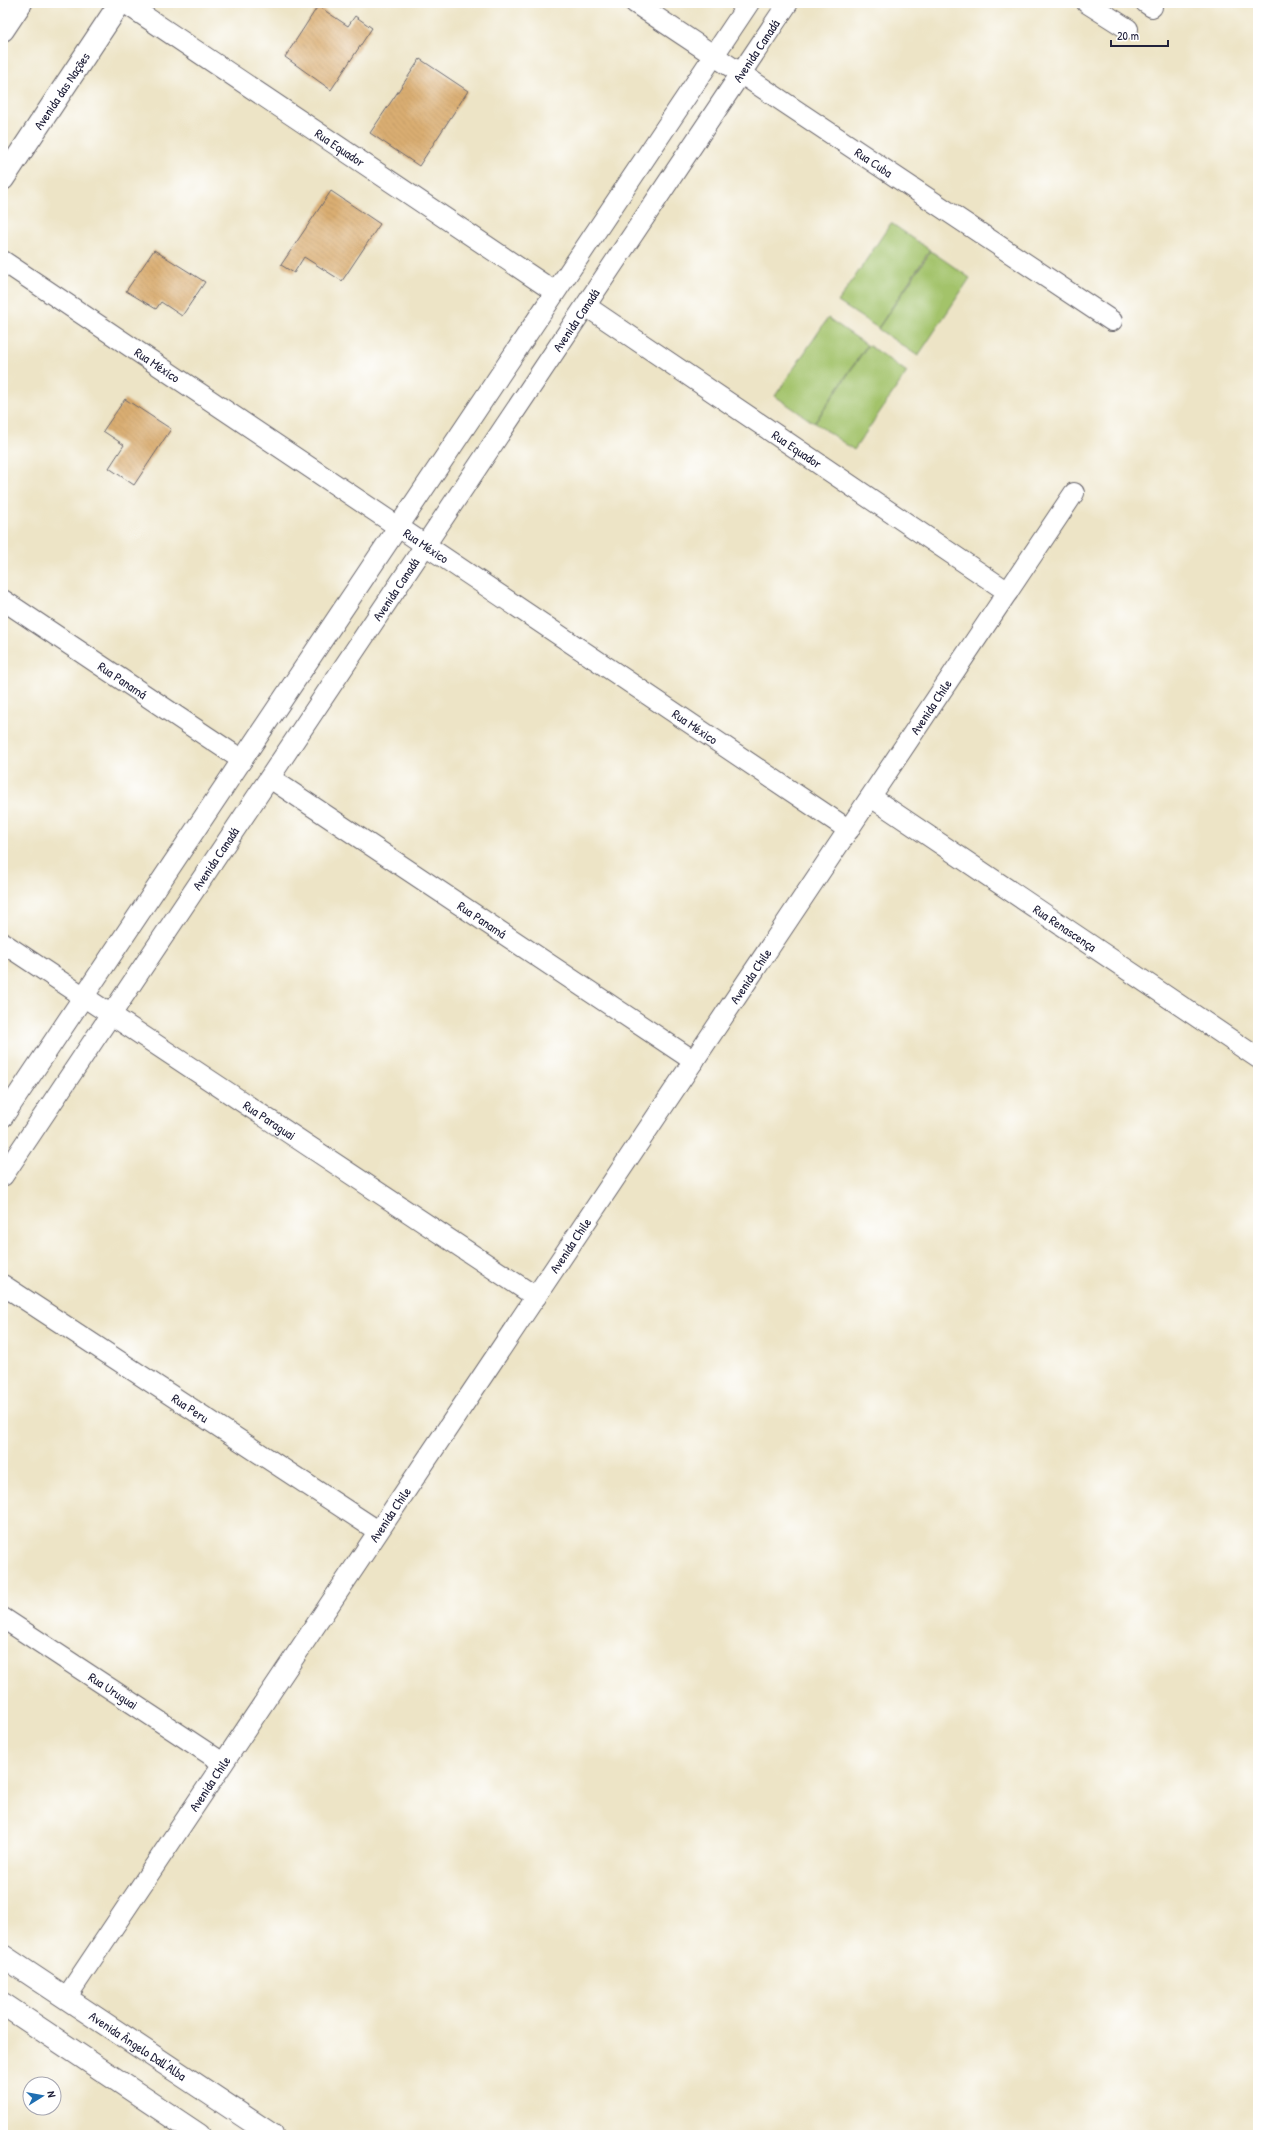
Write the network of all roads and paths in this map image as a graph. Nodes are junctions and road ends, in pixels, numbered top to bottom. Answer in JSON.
{"nodes":[{"id":1,"x":21,"y":3,"type":"edge"},
{"id":2,"x":120,"y":3,"type":"edge"},
{"id":3,"x":125,"y":3,"type":"edge"},
{"id":4,"x":635,"y":3,"type":"edge"},
{"id":5,"x":749,"y":3,"type":"edge"},
{"id":6,"x":788,"y":3,"type":"edge"},
{"id":7,"x":1087,"y":3,"type":"edge"},
{"id":8,"x":1128,"y":29,"type":"dead end"},
{"id":9,"x":3,"y":30,"type":"edge"},
{"id":10,"x":714,"y":56,"type":"junction"},
{"id":11,"x":741,"y":73,"type":"junction"},
{"id":12,"x":3,"y":179,"type":"edge"},
{"id":13,"x":3,"y":261,"type":"edge"},
{"id":14,"x":555,"y":292,"type":"junction"},
{"id":15,"x":586,"y":306,"type":"junction"},
{"id":16,"x":1112,"y":321,"type":"dead end"},
{"id":17,"x":1074,"y":493,"type":"dead end"},
{"id":18,"x":398,"y":527,"type":"junction"},
{"id":19,"x":425,"y":546,"type":"junction"},
{"id":20,"x":1008,"y":592,"type":"junction"},
{"id":21,"x":3,"y":600,"type":"edge"},
{"id":22,"x":242,"y":760,"type":"junction"},
{"id":23,"x":270,"y":778,"type":"junction"},
{"id":24,"x":871,"y":797,"type":"junction"},
{"id":25,"x":849,"y":830,"type":"junction"},
{"id":26,"x":3,"y":943,"type":"edge"},
{"id":27,"x":83,"y":997,"type":"junction"},
{"id":28,"x":111,"y":1015,"type":"junction"},
{"id":29,"x":1258,"y":1058,"type":"edge"},
{"id":30,"x":694,"y":1061,"type":"junction"},
{"id":31,"x":3,"y":1117,"type":"edge"},
{"id":32,"x":3,"y":1176,"type":"edge"},
{"id":33,"x":3,"y":1285,"type":"edge"},
{"id":34,"x":536,"y":1297,"type":"junction"},
{"id":35,"x":378,"y":1531,"type":"junction"},
{"id":36,"x":3,"y":1618,"type":"edge"},
{"id":37,"x":223,"y":1763,"type":"junction"},
{"id":38,"x":3,"y":1956,"type":"edge"},
{"id":39,"x":66,"y":1998,"type":"junction"},
{"id":40,"x":3,"y":2004,"type":"edge"},
{"id":41,"x":199,"y":2135,"type":"edge"},
{"id":42,"x":272,"y":2135,"type":"edge"}],
"edges":[{"from":1,"to":9,"type":"main road"},
{"from":2,"to":12,"type":"main road","name":"Avenida das Nações"},
{"from":3,"to":14,"type":"street","name":"Rua Equador"},
{"from":4,"to":10,"type":"street","name":"Rua Cuba"},
{"from":5,"to":10,"type":"street"},
{"from":6,"to":11,"type":"street","name":"Avenida Canadá"},
{"from":7,"to":8,"type":"street"},
{"from":10,"to":11,"type":"street","name":"Rua Cuba"},
{"from":10,"to":14,"type":"street"},
{"from":11,"to":15,"type":"street","name":"Avenida Canadá"},
{"from":11,"to":16,"type":"street","name":"Rua Cuba"},
{"from":13,"to":18,"type":"street","name":"Rua México"},
{"from":14,"to":18,"type":"street"},
{"from":15,"to":19,"type":"street","name":"Avenida Canadá"},
{"from":15,"to":20,"type":"street","name":"Rua Equador"},
{"from":17,"to":20,"type":"street","name":"Avenida Chile"},
{"from":18,"to":19,"type":"street","name":"Rua México"},
{"from":18,"to":22,"type":"street"},
{"from":19,"to":23,"type":"street","name":"Avenida Canadá"},
{"from":19,"to":25,"type":"street","name":"Rua México"},
{"from":20,"to":24,"type":"street","name":"Avenida Chile"},
{"from":21,"to":22,"type":"street","name":"Rua Panamá"},
{"from":22,"to":27,"type":"street"},
{"from":23,"to":28,"type":"street","name":"Avenida Canadá"},
{"from":23,"to":30,"type":"street","name":"Rua Panamá"},
{"from":24,"to":25,"type":"street","name":"Avenida Chile"},
{"from":24,"to":29,"type":"street","name":"Rua Renascença"},
{"from":25,"to":30,"type":"street","name":"Avenida Chile"},
{"from":26,"to":27,"type":"street","name":"Rua Paraguai"},
{"from":27,"to":28,"type":"street","name":"Rua Paraguai"},
{"from":27,"to":31,"type":"street"},
{"from":28,"to":32,"type":"street","name":"Avenida Canadá"},
{"from":28,"to":34,"type":"street","name":"Rua Paraguai"},
{"from":30,"to":34,"type":"street","name":"Avenida Chile"},
{"from":33,"to":35,"type":"street","name":"Rua Peru"},
{"from":34,"to":35,"type":"street","name":"Avenida Chile"},
{"from":35,"to":37,"type":"street","name":"Avenida Chile"},
{"from":36,"to":37,"type":"street","name":"Rua Uruguai"},
{"from":37,"to":39,"type":"street","name":"Avenida Chile"},
{"from":38,"to":39,"type":"main road","name":"Avenida Ângelo Dall'Alba"},
{"from":39,"to":42,"type":"main road","name":"Avenida Ângelo Dall'Alba"},
{"from":40,"to":41,"type":"main road"}]}
